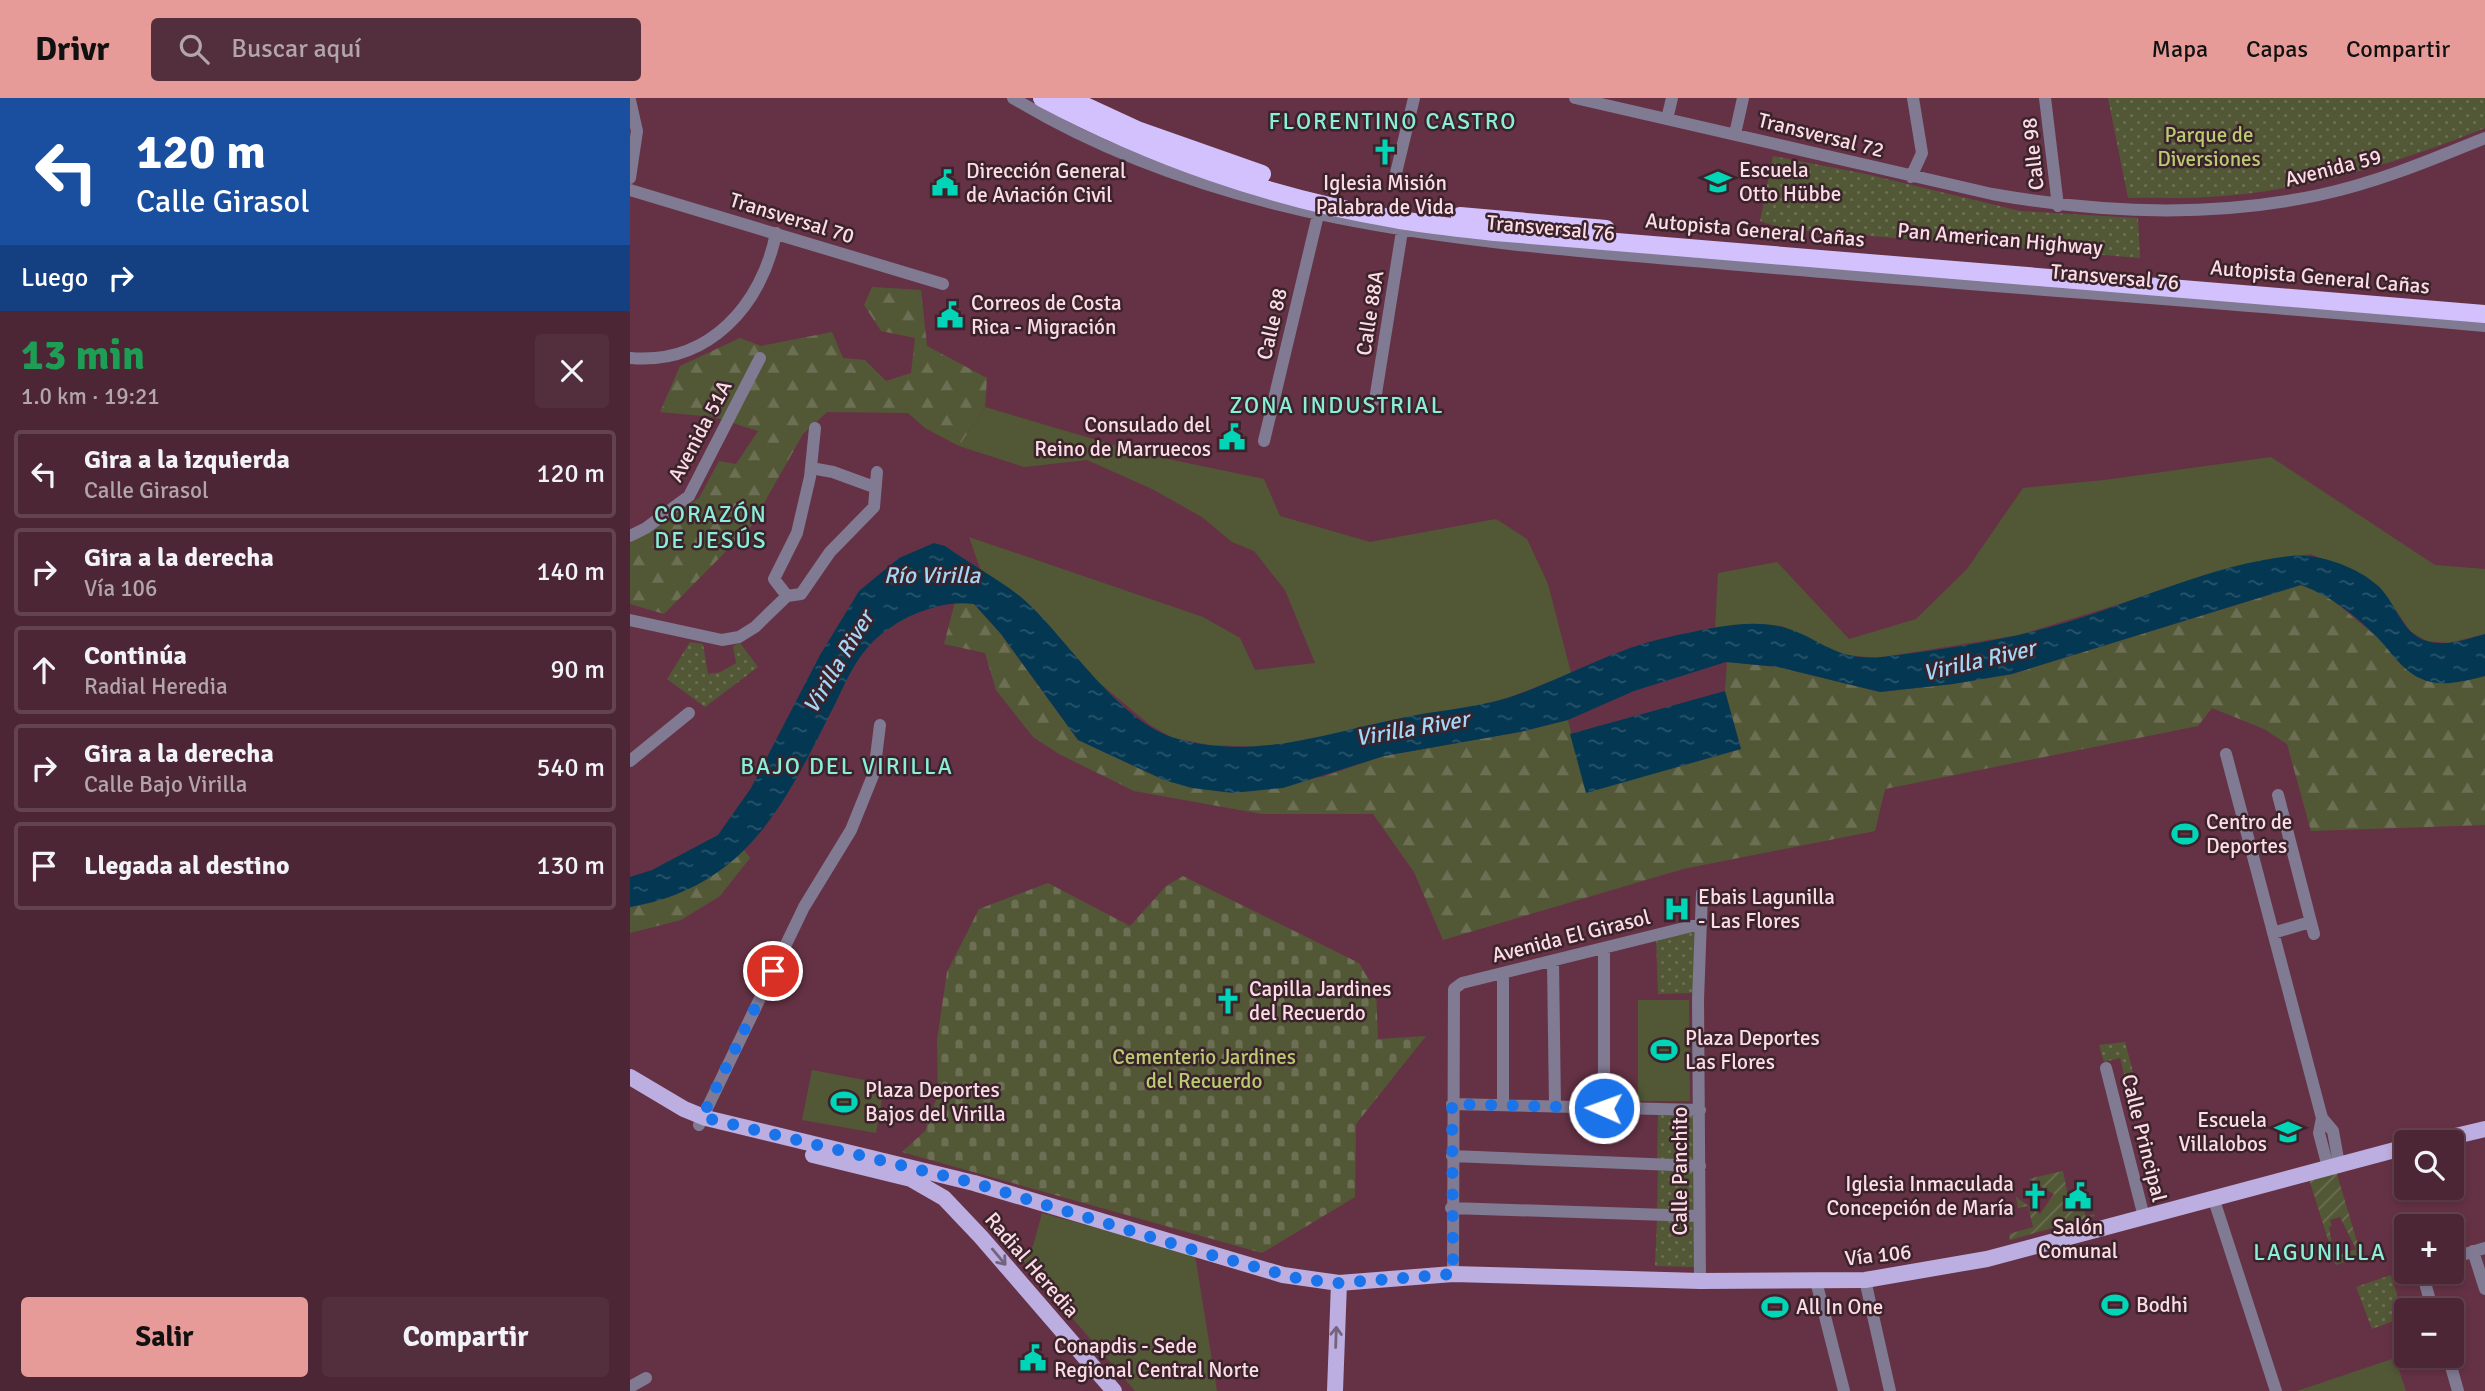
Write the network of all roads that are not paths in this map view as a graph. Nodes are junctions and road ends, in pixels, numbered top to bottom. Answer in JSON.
{"nodes":[{"id":1,"x":1013,"y":98,"type":"edge"},
{"id":2,"x":1042,"y":98,"type":"edge"},
{"id":3,"x":1069,"y":98,"type":"edge"},
{"id":4,"x":1414,"y":98,"type":"edge"},
{"id":5,"x":1575,"y":98,"type":"edge"},
{"id":6,"x":1672,"y":98,"type":"edge"},
{"id":7,"x":1743,"y":98,"type":"edge"},
{"id":8,"x":1913,"y":98,"type":"edge"},
{"id":9,"x":2045,"y":98,"type":"edge"},
{"id":10,"x":630,"y":100,"type":"edge"},
{"id":11,"x":1667,"y":119,"type":"junction"},
{"id":12,"x":1735,"y":134,"type":"junction"},
{"id":13,"x":2485,"y":138,"type":"edge"},
{"id":14,"x":1396,"y":173,"type":"dead end"},
{"id":15,"x":1911,"y":177,"type":"junction"},
{"id":16,"x":630,"y":178,"type":"edge"},
{"id":17,"x":630,"y":190,"type":"edge"},
{"id":18,"x":2058,"y":206,"type":"junction"},
{"id":19,"x":1318,"y":215,"type":"junction"},
{"id":20,"x":1402,"y":231,"type":"junction"},
{"id":21,"x":776,"y":233,"type":"junction"},
{"id":22,"x":943,"y":284,"type":"dead end"},
{"id":23,"x":2485,"y":302,"type":"edge"},
{"id":24,"x":2485,"y":314,"type":"edge"},
{"id":25,"x":2485,"y":326,"type":"edge"},
{"id":26,"x":630,"y":358,"type":"edge"},
{"id":27,"x":760,"y":358,"type":"dead end"},
{"id":28,"x":1376,"y":400,"type":"dead end"},
{"id":29,"x":815,"y":428,"type":"dead end"},
{"id":30,"x":1264,"y":441,"type":"dead end"},
{"id":31,"x":811,"y":468,"type":"junction"},
{"id":32,"x":877,"y":472,"type":"dead end"},
{"id":33,"x":874,"y":487,"type":"junction"},
{"id":34,"x":630,"y":536,"type":"edge"},
{"id":35,"x":787,"y":596,"type":"junction"},
{"id":36,"x":630,"y":621,"type":"edge"},
{"id":37,"x":689,"y":713,"type":"dead end"},
{"id":38,"x":880,"y":725,"type":"dead end"},
{"id":39,"x":2226,"y":754,"type":"dead end"},
{"id":40,"x":630,"y":761,"type":"edge"},
{"id":41,"x":2277,"y":795,"type":"dead end"},
{"id":42,"x":1702,"y":893,"type":"dead end"},
{"id":43,"x":1700,"y":923,"type":"junction"},
{"id":44,"x":2273,"y":933,"type":"junction"},
{"id":45,"x":1604,"y":948,"type":"junction"},
{"id":46,"x":1553,"y":962,"type":"junction"},
{"id":47,"x":1503,"y":974,"type":"junction"},
{"id":48,"x":2106,"y":1068,"type":"dead end"},
{"id":49,"x":630,"y":1077,"type":"edge"},
{"id":50,"x":630,"y":1087,"type":"edge"},
{"id":51,"x":1452,"y":1104,"type":"junction"},
{"id":52,"x":1503,"y":1104,"type":"junction"},
{"id":53,"x":1555,"y":1106,"type":"junction"},
{"id":54,"x":1604,"y":1108,"type":"junction"},
{"id":55,"x":1700,"y":1110,"type":"junction"},
{"id":56,"x":700,"y":1121,"type":"junction"},
{"id":57,"x":2485,"y":1129,"type":"edge"},
{"id":58,"x":2464,"y":1134,"type":"edge"},
{"id":59,"x":2394,"y":1150,"type":"edge"},
{"id":60,"x":1452,"y":1156,"type":"junction"},
{"id":61,"x":1700,"y":1166,"type":"junction"},
{"id":62,"x":2334,"y":1166,"type":"junction"},
{"id":63,"x":2213,"y":1197,"type":"junction"},
{"id":64,"x":1451,"y":1208,"type":"junction"},
{"id":65,"x":1698,"y":1216,"type":"junction"},
{"id":66,"x":2144,"y":1217,"type":"junction"},
{"id":67,"x":981,"y":1237,"type":"junction"},
{"id":68,"x":1191,"y":1249,"type":"junction"},
{"id":69,"x":2479,"y":1250,"type":"edge"},
{"id":70,"x":1453,"y":1274,"type":"junction"},
{"id":71,"x":1865,"y":1280,"type":"junction"},
{"id":72,"x":1700,"y":1281,"type":"junction"},
{"id":73,"x":1816,"y":1281,"type":"junction"},
{"id":74,"x":1339,"y":1283,"type":"junction"},
{"id":75,"x":2485,"y":1289,"type":"edge"},
{"id":76,"x":2451,"y":1368,"type":"edge"},
{"id":77,"x":646,"y":1378,"type":"dead end"},
{"id":78,"x":630,"y":1387,"type":"edge"},
{"id":79,"x":1114,"y":1391,"type":"edge"},
{"id":80,"x":1335,"y":1391,"type":"edge"},
{"id":81,"x":1844,"y":1391,"type":"edge"},
{"id":82,"x":1890,"y":1391,"type":"edge"},
{"id":83,"x":2276,"y":1391,"type":"edge"},
{"id":84,"x":2458,"y":1391,"type":"edge"}],
"edges":[{"from":1,"to":19,"type":"street","name":"Transversal 76"},
{"from":2,"to":24,"type":"highway","name":"Autopista General Cañas"},
{"from":3,"to":23,"type":"highway","name":"Pan American Highway"},
{"from":4,"to":14,"type":"street"},
{"from":5,"to":11,"type":"street","name":"Transversal 72"},
{"from":6,"to":11,"type":"street"},
{"from":7,"to":12,"type":"street"},
{"from":8,"to":15,"type":"street"},
{"from":9,"to":18,"type":"street","name":"Calle 98"},
{"from":10,"to":16,"type":"street"},
{"from":11,"to":12,"type":"street","name":"Transversal 72"},
{"from":12,"to":15,"type":"street","name":"Transversal 72"},
{"from":13,"to":18,"type":"street","name":"Avenida 59"},
{"from":15,"to":18,"type":"street","name":"Transversal 72"},
{"from":17,"to":21,"type":"street","name":"Transversal 70"},
{"from":19,"to":20,"type":"street","name":"Transversal 76"},
{"from":19,"to":30,"type":"street","name":"Calle 88"},
{"from":20,"to":25,"type":"street","name":"Transversal 76"},
{"from":20,"to":28,"type":"street","name":"Calle 88A"},
{"from":21,"to":22,"type":"street","name":"Transversal 70"},
{"from":21,"to":26,"type":"street"},
{"from":27,"to":34,"type":"street","name":"Avenida 51A"},
{"from":29,"to":31,"type":"street"},
{"from":31,"to":33,"type":"street"},
{"from":31,"to":35,"type":"street"},
{"from":32,"to":33,"type":"street"},
{"from":33,"to":35,"type":"street"},
{"from":35,"to":36,"type":"street"},
{"from":37,"to":40,"type":"street"},
{"from":38,"to":56,"type":"street"},
{"from":39,"to":44,"type":"street"},
{"from":41,"to":44,"type":"street"},
{"from":42,"to":43,"type":"street","name":"Calle Panchito"},
{"from":43,"to":45,"type":"street","name":"Avenida El Girasol"},
{"from":43,"to":55,"type":"street","name":"Calle Panchito"},
{"from":44,"to":62,"type":"street"},
{"from":45,"to":46,"type":"street","name":"Avenida El Girasol"},
{"from":45,"to":54,"type":"street"},
{"from":46,"to":47,"type":"street","name":"Avenida El Girasol"},
{"from":46,"to":53,"type":"street"},
{"from":47,"to":51,"type":"street","name":"Avenida El Girasol"},
{"from":47,"to":52,"type":"street"},
{"from":48,"to":66,"type":"street","name":"Calle Principal"},
{"from":49,"to":56,"type":"main road","name":"Radial Heredia"},
{"from":50,"to":56,"type":"main road","name":"Radial Heredia"},
{"from":51,"to":52,"type":"street"},
{"from":51,"to":60,"type":"street"},
{"from":52,"to":53,"type":"street"},
{"from":53,"to":54,"type":"street"},
{"from":54,"to":55,"type":"street"},
{"from":55,"to":61,"type":"street","name":"Calle Panchito"},
{"from":56,"to":67,"type":"main road","name":"Radial Heredia"},
{"from":56,"to":68,"type":"main road","name":"Radial Heredia"},
{"from":57,"to":58,"type":"main road"},
{"from":59,"to":62,"type":"main road","name":"Vía 106"},
{"from":60,"to":61,"type":"street"},
{"from":60,"to":64,"type":"street"},
{"from":61,"to":65,"type":"street","name":"Calle Panchito"},
{"from":62,"to":63,"type":"main road","name":"Vía 106"},
{"from":63,"to":66,"type":"main road","name":"Vía 106"},
{"from":63,"to":83,"type":"street"},
{"from":64,"to":65,"type":"street"},
{"from":64,"to":70,"type":"street"},
{"from":65,"to":72,"type":"street","name":"Calle Panchito"},
{"from":66,"to":71,"type":"main road","name":"Vía 106"},
{"from":67,"to":68,"type":"main road"},
{"from":67,"to":79,"type":"main road","name":"Radial Heredia","one_way":true},
{"from":68,"to":74,"type":"main road","name":"Radial Heredia"},
{"from":69,"to":75,"type":"street"},
{"from":70,"to":72,"type":"main road","name":"Vía 106"},
{"from":70,"to":74,"type":"main road","name":"Vía 106"},
{"from":71,"to":73,"type":"main road","name":"Vía 106"},
{"from":71,"to":82,"type":"street"},
{"from":72,"to":73,"type":"main road","name":"Vía 106"},
{"from":73,"to":81,"type":"street"},
{"from":80,"to":74,"type":"main road","one_way":true},
{"from":76,"to":84,"type":"street"},
{"from":77,"to":78,"type":"street"}]}
